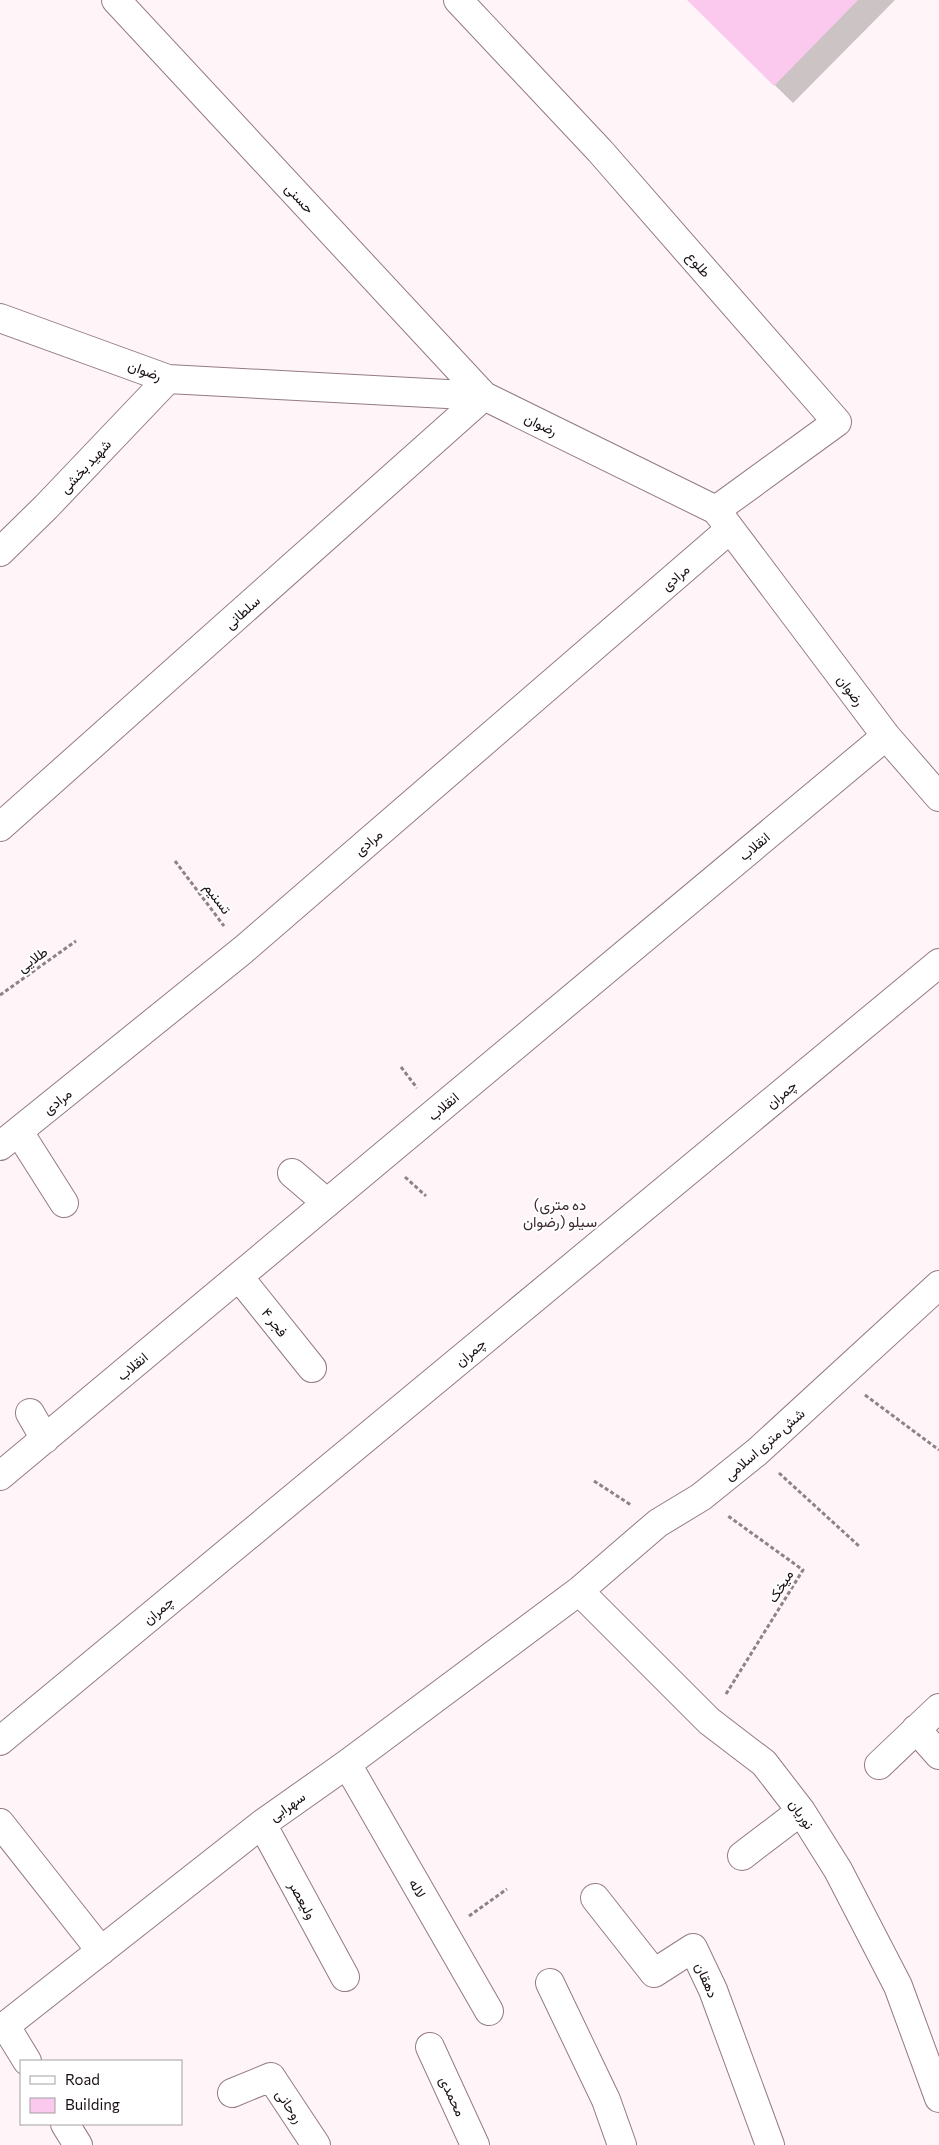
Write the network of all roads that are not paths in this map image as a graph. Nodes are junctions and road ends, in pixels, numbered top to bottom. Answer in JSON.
{"nodes":[{"id":1,"x":116,"y":0,"type":"edge"},
{"id":2,"x":458,"y":0,"type":"edge"},
{"id":3,"x":0,"y":318,"type":"edge"},
{"id":4,"x":168,"y":379,"type":"junction"},
{"id":5,"x":484,"y":396,"type":"junction"},
{"id":6,"x":723,"y":520,"type":"junction"},
{"id":7,"x":0,"y":552,"type":"edge"},
{"id":8,"x":886,"y":736,"type":"junction"},
{"id":9,"x":939,"y":797,"type":"edge"},
{"id":10,"x":0,"y":827,"type":"edge"},
{"id":11,"x":939,"y":963,"type":"edge"},
{"id":12,"x":10,"y":1139,"type":"edge"},
{"id":13,"x":292,"y":1173,"type":"dead end"},
{"id":14,"x":64,"y":1203,"type":"dead end"},
{"id":15,"x":327,"y":1203,"type":"junction"},
{"id":16,"x":239,"y":1277,"type":"junction"},
{"id":17,"x":939,"y":1286,"type":"edge"},
{"id":18,"x":312,"y":1368,"type":"dead end"},
{"id":19,"x":30,"y":1413,"type":"dead end"},
{"id":20,"x":45,"y":1438,"type":"junction"},
{"id":21,"x":0,"y":1476,"type":"edge"},
{"id":22,"x":579,"y":1591,"type":"junction"},
{"id":23,"x":939,"y":1708,"type":"edge"},
{"id":24,"x":916,"y":1729,"type":"junction"},
{"id":25,"x":0,"y":1741,"type":"edge"},
{"id":26,"x":939,"y":1755,"type":"edge"},
{"id":27,"x":347,"y":1764,"type":"junction"},
{"id":28,"x":879,"y":1765,"type":"dead end"},
{"id":29,"x":801,"y":1811,"type":"junction"},
{"id":30,"x":262,"y":1824,"type":"junction"},
{"id":31,"x":1,"y":1826,"type":"edge"},
{"id":32,"x":742,"y":1856,"type":"dead end"},
{"id":33,"x":595,"y":1898,"type":"dead end"},
{"id":34,"x":101,"y":1950,"type":"junction"},
{"id":35,"x":345,"y":1977,"type":"dead end"},
{"id":36,"x":550,"y":1983,"type":"dead end"},
{"id":37,"x":490,"y":2011,"type":"dead end"},
{"id":38,"x":2,"y":2027,"type":"edge"},
{"id":39,"x":430,"y":2047,"type":"dead end"},
{"id":40,"x":26,"y":2060,"type":"edge"},
{"id":41,"x":232,"y":2092,"type":"dead end"},
{"id":42,"x":939,"y":2098,"type":"edge"},
{"id":43,"x":66,"y":2125,"type":"edge"},
{"id":44,"x":78,"y":2145,"type":"edge"},
{"id":45,"x":316,"y":2145,"type":"edge"},
{"id":46,"x":475,"y":2145,"type":"edge"},
{"id":47,"x":622,"y":2145,"type":"edge"},
{"id":48,"x":770,"y":2145,"type":"edge"}],
"edges":[{"from":1,"to":5,"type":"street","name":"حسنی"},
{"from":2,"to":6,"type":"street","name":"طلوع"},
{"from":3,"to":4,"type":"street","name":"رضوان"},
{"from":4,"to":5,"type":"street","name":"رضوان"},
{"from":4,"to":7,"type":"street","name":"شهید بخشی"},
{"from":5,"to":6,"type":"street","name":"رضوان"},
{"from":5,"to":10,"type":"street","name":"سلطانی"},
{"from":6,"to":8,"type":"street","name":"رضوان"},
{"from":6,"to":12,"type":"street","name":"مرادی"},
{"from":8,"to":9,"type":"street","name":"رضوان"},
{"from":8,"to":15,"type":"street","name":"انقلاب"},
{"from":11,"to":25,"type":"street","name":"چمران"},
{"from":12,"to":14,"type":"street"},
{"from":13,"to":15,"type":"street"},
{"from":15,"to":16,"type":"street","name":"انقلاب"},
{"from":16,"to":18,"type":"street","name":"فجر ۴"},
{"from":16,"to":20,"type":"street","name":"انقلاب"},
{"from":17,"to":22,"type":"street","name":"شش متری اسلامی"},
{"from":19,"to":20,"type":"street"},
{"from":20,"to":21,"type":"street","name":"انقلاب"},
{"from":22,"to":27,"type":"street","name":"سهرابی"},
{"from":22,"to":29,"type":"street","name":"نوریان"},
{"from":23,"to":24,"type":"street"},
{"from":24,"to":26,"type":"street"},
{"from":24,"to":28,"type":"street"},
{"from":27,"to":30,"type":"street","name":"سهرابی"},
{"from":27,"to":37,"type":"street","name":"لاله"},
{"from":29,"to":32,"type":"street"},
{"from":29,"to":42,"type":"street","name":"نوریان"},
{"from":30,"to":34,"type":"street","name":"سهرابی"},
{"from":30,"to":35,"type":"street","name":"ولیعصر"},
{"from":31,"to":34,"type":"street"},
{"from":33,"to":48,"type":"street","name":"دهقان"},
{"from":34,"to":38,"type":"street","name":"سهرابی"},
{"from":36,"to":47,"type":"street"},
{"from":38,"to":40,"type":"street"},
{"from":39,"to":46,"type":"street","name":"محمدی"},
{"from":41,"to":45,"type":"street","name":"روحانی"},
{"from":43,"to":44,"type":"street"}]}
